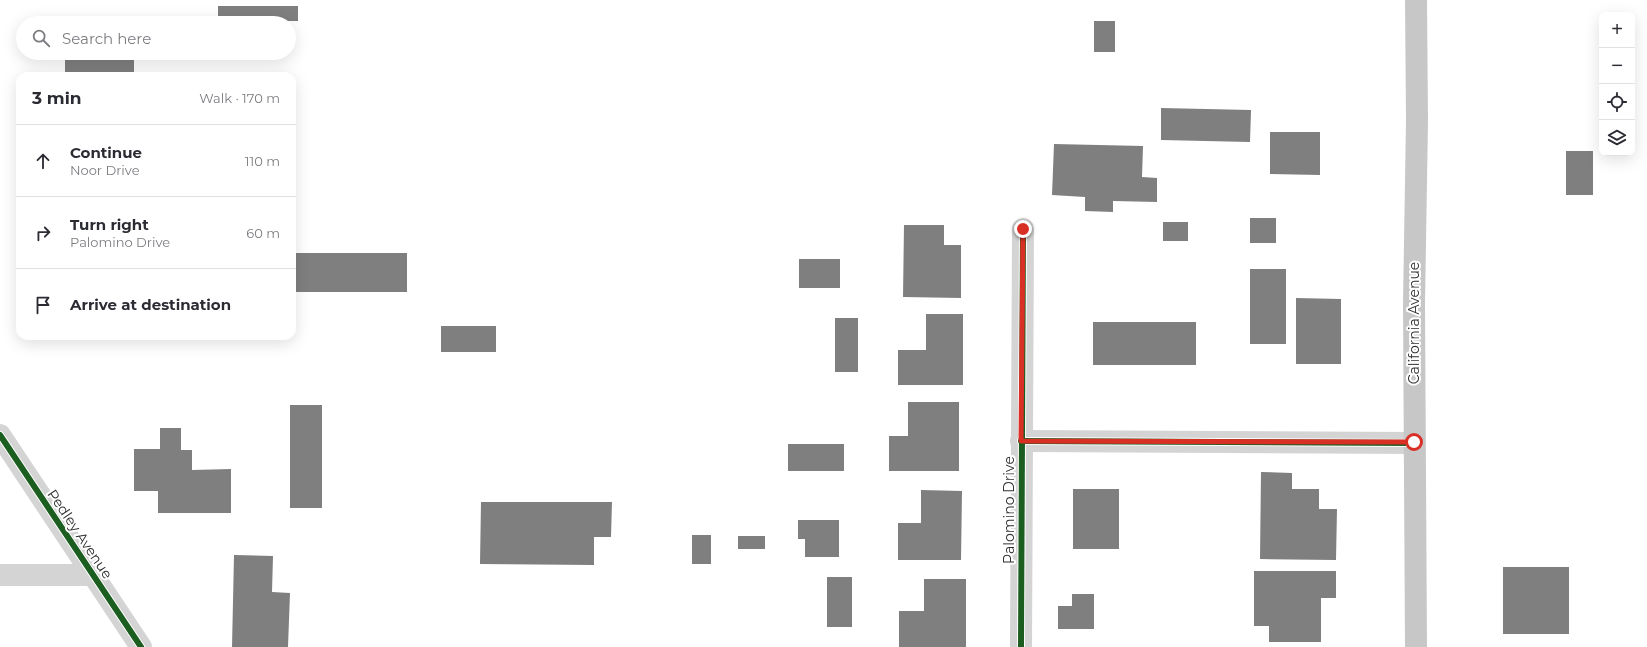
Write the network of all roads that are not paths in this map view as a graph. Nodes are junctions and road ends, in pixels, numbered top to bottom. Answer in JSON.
{"nodes":[{"id":1,"x":1416,"y":0,"type":"edge"},
{"id":2,"x":1023,"y":229,"type":"dead end"},
{"id":3,"x":0,"y":435,"type":"edge"},
{"id":4,"x":1021,"y":441,"type":"junction"},
{"id":5,"x":1414,"y":442,"type":"junction"},
{"id":6,"x":0,"y":575,"type":"edge"},
{"id":7,"x":93,"y":575,"type":"junction"},
{"id":8,"x":140,"y":647,"type":"edge"},
{"id":9,"x":1022,"y":647,"type":"edge"},
{"id":10,"x":1416,"y":647,"type":"edge"}],
"edges":[{"from":1,"to":5,"type":"main road","name":"California Avenue"},
{"from":2,"to":4,"type":"street","name":"Palomino Drive"},
{"from":3,"to":7,"type":"street","name":"Pedley Avenue"},
{"from":4,"to":5,"type":"street"},
{"from":4,"to":9,"type":"street","name":"Palomino Drive"},
{"from":5,"to":10,"type":"main road","name":"California Avenue"},
{"from":6,"to":7,"type":"street"},
{"from":7,"to":8,"type":"street","name":"Pedley Avenue"}]}
